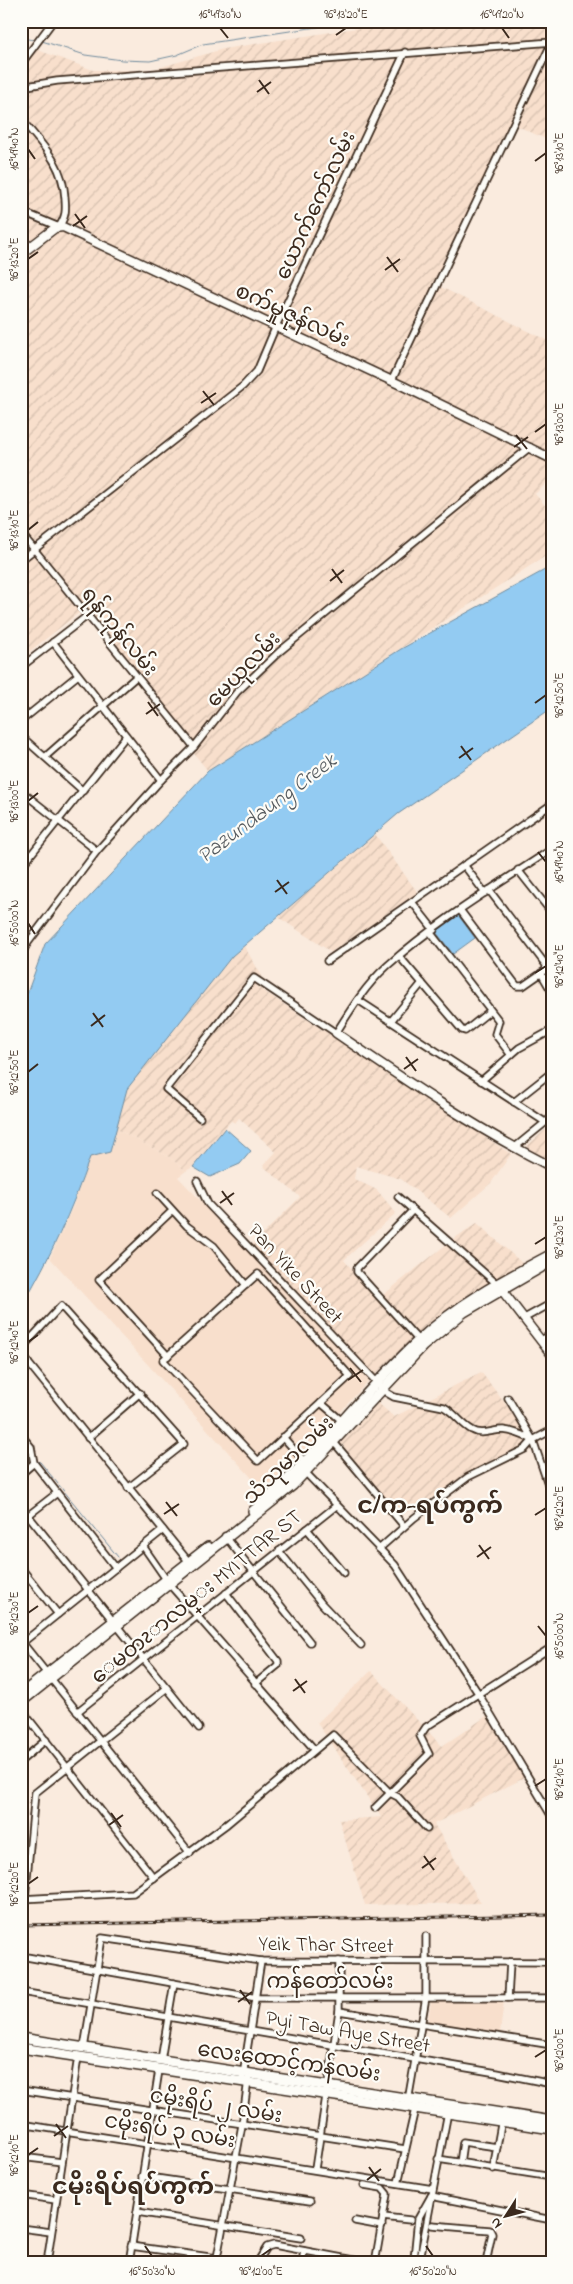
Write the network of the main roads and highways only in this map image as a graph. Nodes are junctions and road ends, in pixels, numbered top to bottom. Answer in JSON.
{"nodes":[{"id":1,"x":552,"y":1254,"type":"edge"},
{"id":2,"x":552,"y":1261,"type":"edge"},
{"id":3,"x":499,"y":1286,"type":"junction"},
{"id":4,"x":379,"y":1386,"type":"junction"},
{"id":5,"x":331,"y":1439,"type":"junction"},
{"id":6,"x":225,"y":1537,"type":"junction"},
{"id":7,"x":168,"y":1582,"type":"junction"},
{"id":8,"x":48,"y":1677,"type":"junction"},
{"id":9,"x":21,"y":1694,"type":"edge"},
{"id":10,"x":21,"y":1702,"type":"edge"},
{"id":11,"x":21,"y":2038,"type":"edge"},
{"id":12,"x":21,"y":2048,"type":"edge"},
{"id":13,"x":113,"y":2058,"type":"junction"},
{"id":14,"x":161,"y":2060,"type":"junction"},
{"id":15,"x":159,"y":2070,"type":"junction"},
{"id":16,"x":325,"y":2089,"type":"junction"},
{"id":17,"x":449,"y":2109,"type":"junction"},
{"id":18,"x":552,"y":2121,"type":"edge"},
{"id":19,"x":540,"y":2123,"type":"junction"},
{"id":20,"x":552,"y":2129,"type":"edge"}],
"edges":[{"from":1,"to":3,"type":"main road","name":"သံသုမာလမ်း"},
{"from":2,"to":3,"type":"main road","name":"သံသုမာလမ်း"},
{"from":3,"to":4,"type":"main road","name":"သံသုမာလမ်း"},
{"from":4,"to":5,"type":"main road","name":"သံသုမာလမ်း"},
{"from":4,"to":5,"type":"main road","name":"သံသုမာလမ်း"},
{"from":5,"to":6,"type":"main road","name":"သံသုမာလမ်း"},
{"from":6,"to":7,"type":"main road","name":"သံသုမာလမ်း"},
{"from":6,"to":7,"type":"main road","name":"သံသုမာလမ်း"},
{"from":7,"to":8,"type":"main road","name":"သံသုမာလမ်း"},
{"from":8,"to":9,"type":"main road","name":"သံသုမာလမ်း"},
{"from":8,"to":10,"type":"main road","name":"သံသုမာလမ်း"},
{"from":11,"to":13,"type":"main road","name":"လေးထောင့်ကန်လမ်း"},
{"from":12,"to":13,"type":"main road","name":"လေးထောင့်ကန်လမ်း"},
{"from":13,"to":14,"type":"main road","name":"လေးထောင့်ကန်လမ်း"},
{"from":13,"to":15,"type":"main road","name":"လေးထောင့်ကန်လမ်း"},
{"from":14,"to":15,"type":"main road"},
{"from":14,"to":16,"type":"main road","name":"လေးထောင့်ကန်လမ်း"},
{"from":15,"to":16,"type":"main road","name":"လေးထောင့်ကန်လမ်း"},
{"from":16,"to":17,"type":"main road","name":"လေးထောင့်ကန်လမ်း"},
{"from":16,"to":17,"type":"main road","name":"လေးထောင့်ကန်လမ်း"},
{"from":17,"to":19,"type":"main road","name":"လေးထောင့်ကန်လမ်း"},
{"from":18,"to":19,"type":"main road","name":"လေးထောင့်ကန်လမ်း"},
{"from":19,"to":20,"type":"main road","name":"လေးထောင့်ကန်လမ်း"}]}
